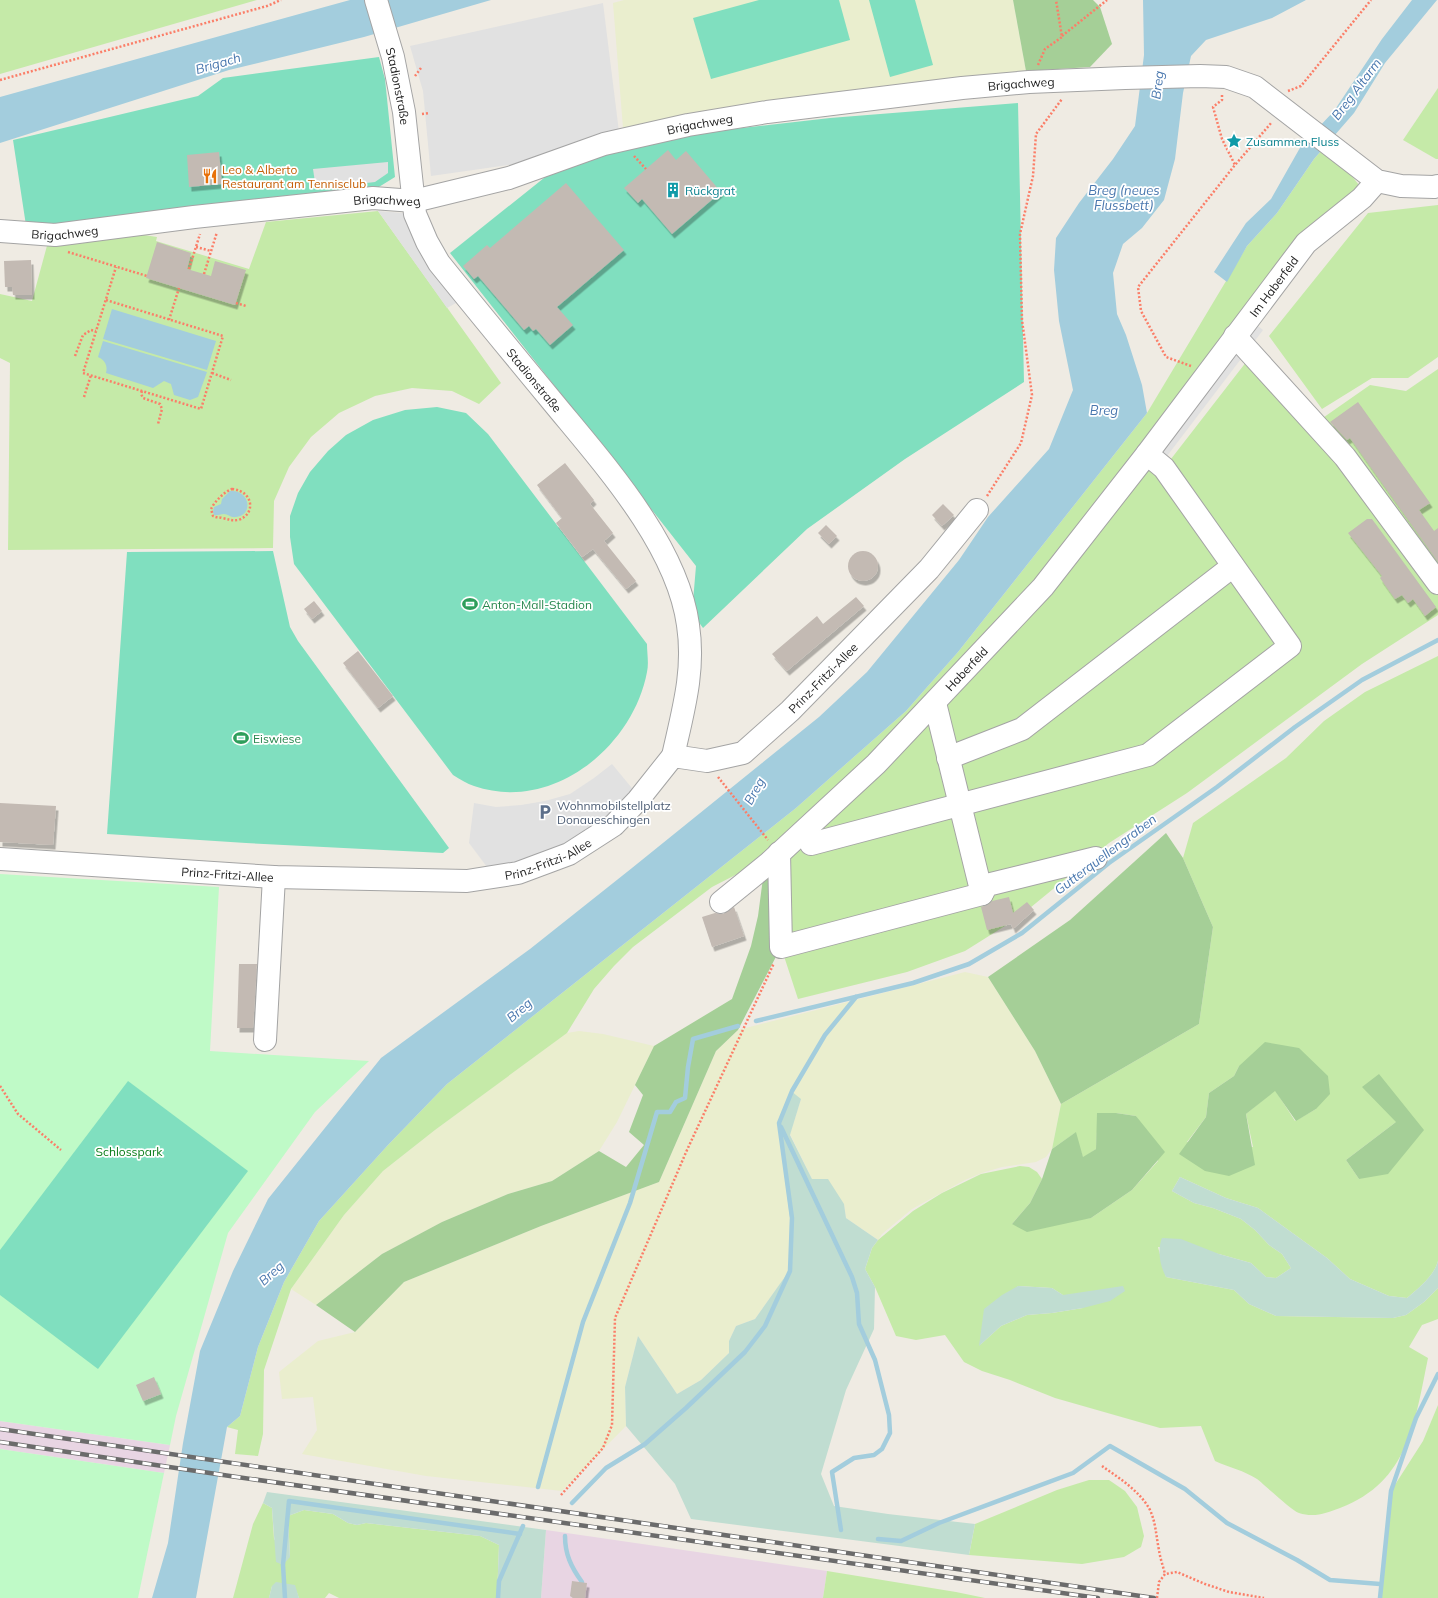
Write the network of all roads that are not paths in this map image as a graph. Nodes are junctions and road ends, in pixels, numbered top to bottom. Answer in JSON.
{"nodes":[{"id":1,"x":376,"y":0,"type":"edge"},
{"id":2,"x":1377,"y":181,"type":"junction"},
{"id":3,"x":1438,"y":186,"type":"edge"},
{"id":4,"x":414,"y":201,"type":"junction"},
{"id":5,"x":0,"y":231,"type":"edge"},
{"id":6,"x":1235,"y":336,"type":"junction"},
{"id":7,"x":1147,"y":454,"type":"junction"},
{"id":8,"x":977,"y":510,"type":"road end"},
{"id":9,"x":1233,"y":566,"type":"junction"},
{"id":10,"x":1438,"y":583,"type":"edge"},
{"id":11,"x":935,"y":703,"type":"junction"},
{"id":12,"x":673,"y":756,"type":"junction"},
{"id":13,"x":948,"y":758,"type":"junction"},
{"id":14,"x":960,"y":805,"type":"junction"},
{"id":15,"x":812,"y":844,"type":"dead end"},
{"id":16,"x":776,"y":856,"type":"junction"},
{"id":17,"x":1096,"y":858,"type":"dead end"},
{"id":18,"x":0,"y":859,"type":"edge"},
{"id":19,"x":274,"y":877,"type":"junction"},
{"id":20,"x":982,"y":894,"type":"junction"},
{"id":21,"x":721,"y":902,"type":"dead end"},
{"id":22,"x":265,"y":1040,"type":"dead end"}],
"edges":[{"from":1,"to":4,"type":"street","name":"Stadionstraße"},
{"from":2,"to":3,"type":"street"},
{"from":2,"to":4,"type":"street","name":"Brigachweg"},
{"from":2,"to":6,"type":"street","name":"Im Haberfeld"},
{"from":4,"to":5,"type":"street","name":"Brigachweg"},
{"from":4,"to":12,"type":"street","name":"Stadionstraße"},
{"from":6,"to":7,"type":"street","name":"Im Haberfeld"},
{"from":6,"to":10,"type":"street"},
{"from":7,"to":9,"type":"street"},
{"from":7,"to":11,"type":"street","name":"Haberfeld"},
{"from":8,"to":12,"type":"street","name":"Prinz-Fritzi-Allee"},
{"from":9,"to":13,"type":"street"},
{"from":9,"to":14,"type":"street"},
{"from":11,"to":13,"type":"street"},
{"from":11,"to":16,"type":"street","name":"Haberfeld"},
{"from":12,"to":19,"type":"street","name":"Prinz-Fritzi-Allee"},
{"from":13,"to":14,"type":"street"},
{"from":14,"to":15,"type":"street"},
{"from":14,"to":20,"type":"street"},
{"from":16,"to":20,"type":"street"},
{"from":16,"to":21,"type":"street","name":"Haberfeld"},
{"from":17,"to":20,"type":"street"},
{"from":18,"to":19,"type":"street","name":"Prinz-Fritzi-Allee"},
{"from":19,"to":22,"type":"street"}]}
